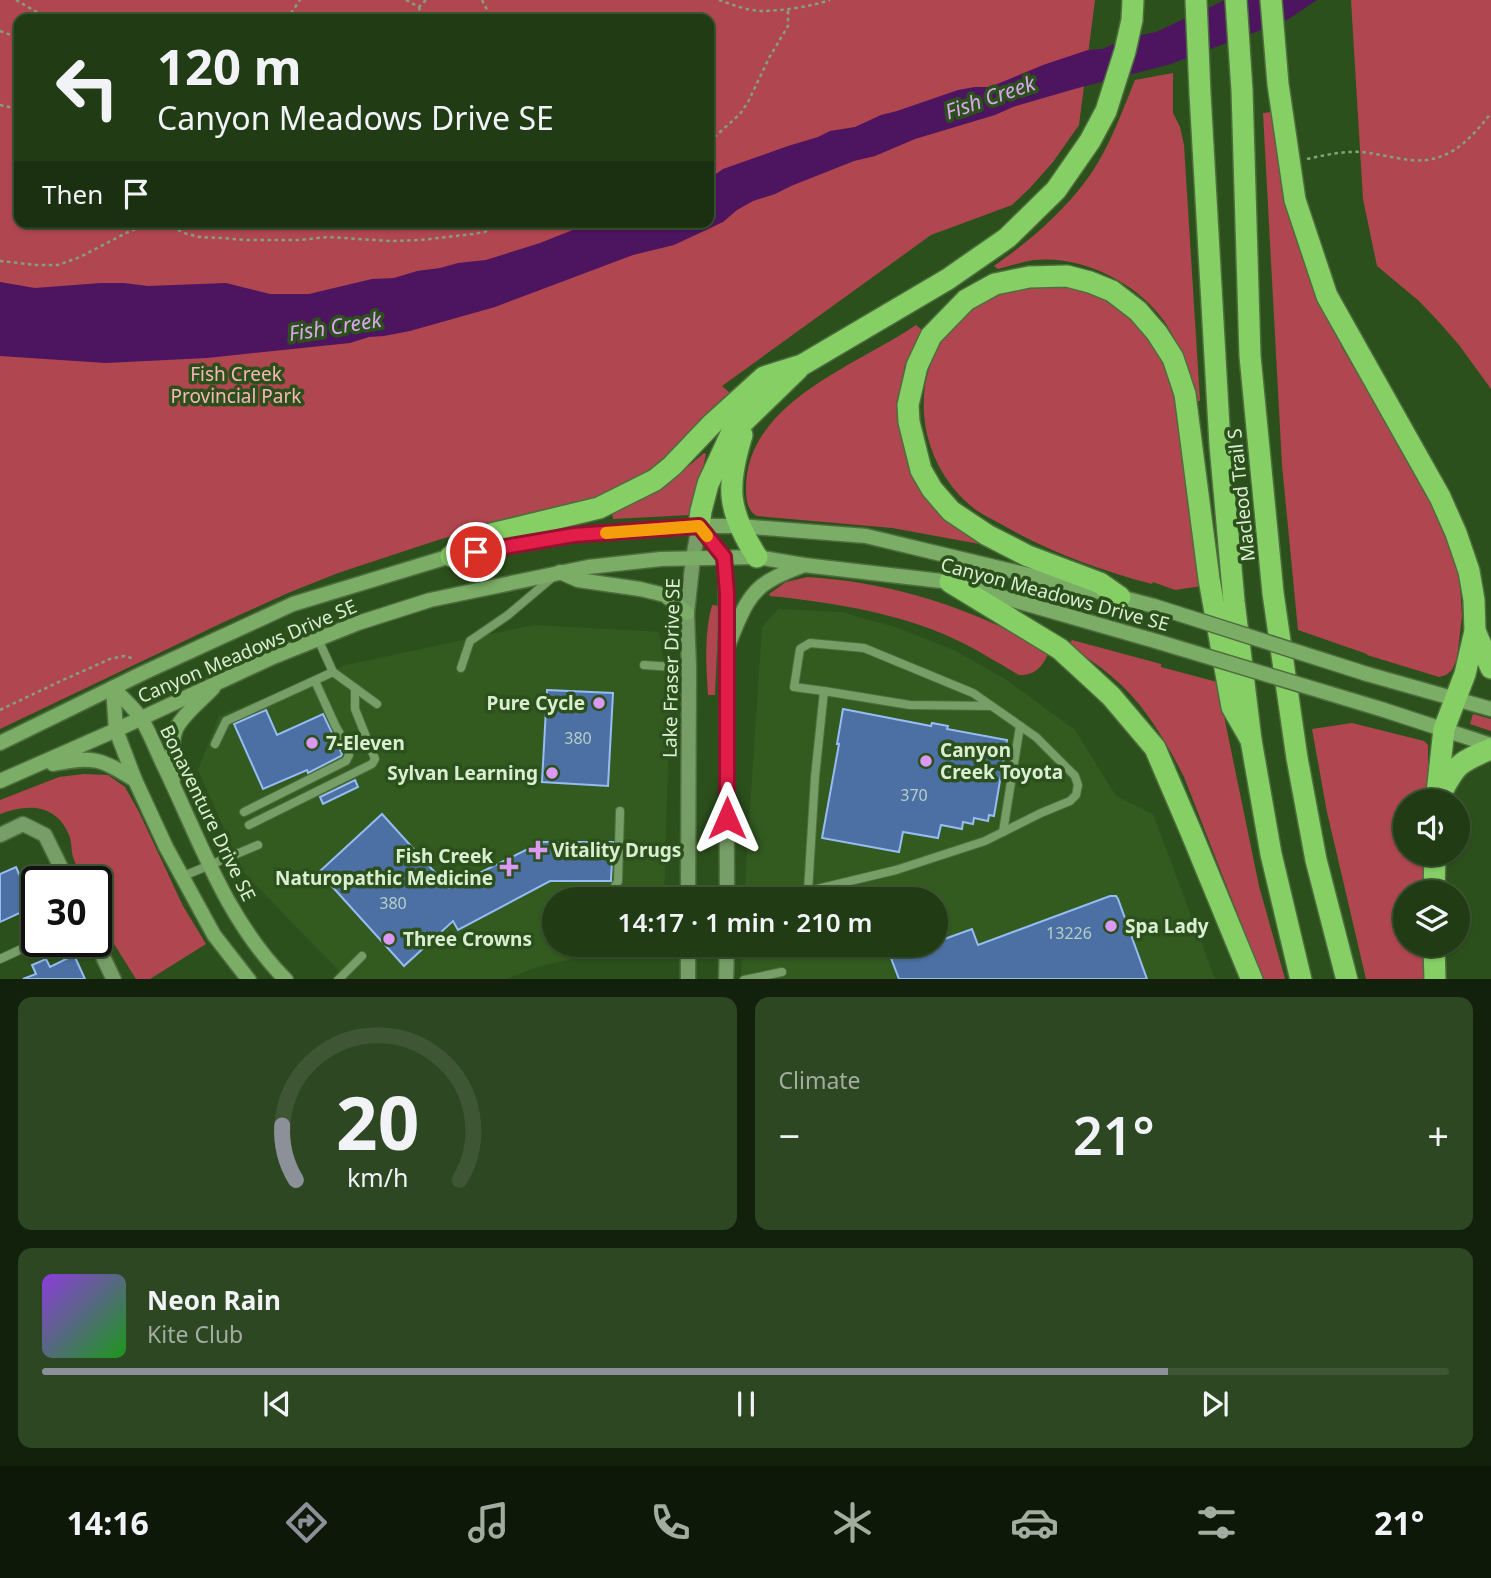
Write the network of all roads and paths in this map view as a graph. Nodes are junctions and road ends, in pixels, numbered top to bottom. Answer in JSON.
{"nodes":[{"id":1,"x":16,"y":0,"type":"edge"},
{"id":2,"x":406,"y":0,"type":"edge"},
{"id":3,"x":426,"y":0,"type":"edge"},
{"id":4,"x":719,"y":0,"type":"edge"},
{"id":5,"x":830,"y":0,"type":"edge"},
{"id":6,"x":1133,"y":0,"type":"edge"},
{"id":7,"x":1196,"y":0,"type":"edge"},
{"id":8,"x":1236,"y":0,"type":"edge"},
{"id":9,"x":1271,"y":0,"type":"edge"},
{"id":10,"x":419,"y":7,"type":"junction"},
{"id":11,"x":788,"y":8,"type":"junction"},
{"id":12,"x":40,"y":14,"type":"edge"},
{"id":13,"x":420,"y":14,"type":"edge"},
{"id":14,"x":1491,"y":113,"type":"edge"},
{"id":15,"x":714,"y":137,"type":"edge"},
{"id":16,"x":1289,"y":162,"type":"junction"},
{"id":17,"x":138,"y":228,"type":"edge"},
{"id":18,"x":174,"y":228,"type":"edge"},
{"id":19,"x":494,"y":228,"type":"edge"},
{"id":20,"x":0,"y":261,"type":"edge"},
{"id":21,"x":802,"y":365,"type":"junction"},
{"id":22,"x":748,"y":416,"type":"junction"},
{"id":23,"x":699,"y":526,"type":"junction"},
{"id":24,"x":740,"y":526,"type":"junction"},
{"id":25,"x":451,"y":556,"type":"junction"},
{"id":26,"x":724,"y":557,"type":"junction"},
{"id":27,"x":757,"y":557,"type":"junction"},
{"id":28,"x":693,"y":558,"type":"junction"},
{"id":29,"x":804,"y":565,"type":"junction"},
{"id":30,"x":559,"y":572,"type":"junction"},
{"id":31,"x":950,"y":582,"type":"junction"},
{"id":32,"x":1120,"y":597,"type":"junction"},
{"id":33,"x":687,"y":613,"type":"junction"},
{"id":34,"x":1475,"y":631,"type":"junction"},
{"id":35,"x":318,"y":639,"type":"junction"},
{"id":36,"x":726,"y":650,"type":"junction"},
{"id":37,"x":138,"y":661,"type":"dead end"},
{"id":38,"x":644,"y":665,"type":"dead end"},
{"id":39,"x":461,"y":668,"type":"dead end"},
{"id":40,"x":689,"y":668,"type":"junction"},
{"id":41,"x":1491,"y":668,"type":"edge"},
{"id":42,"x":333,"y":672,"type":"junction"},
{"id":43,"x":316,"y":681,"type":"junction"},
{"id":44,"x":219,"y":682,"type":"junction"},
{"id":45,"x":113,"y":688,"type":"junction"},
{"id":46,"x":355,"y":688,"type":"junction"},
{"id":47,"x":824,"y":691,"type":"junction"},
{"id":48,"x":1456,"y":699,"type":"junction"},
{"id":49,"x":377,"y":704,"type":"dead end"},
{"id":50,"x":992,"y":706,"type":"junction"},
{"id":51,"x":1491,"y":709,"type":"edge"},
{"id":52,"x":0,"y":710,"type":"edge"},
{"id":53,"x":141,"y":718,"type":"junction"},
{"id":54,"x":1020,"y":726,"type":"junction"},
{"id":55,"x":1444,"y":729,"type":"junction"},
{"id":56,"x":116,"y":730,"type":"junction"},
{"id":57,"x":1251,"y":740,"type":"junction"},
{"id":58,"x":0,"y":743,"type":"edge"},
{"id":59,"x":215,"y":744,"type":"dead end"},
{"id":60,"x":1491,"y":747,"type":"edge"},
{"id":61,"x":24,"y":770,"type":"junction"},
{"id":62,"x":135,"y":780,"type":"junction"},
{"id":63,"x":0,"y":781,"type":"edge"},
{"id":64,"x":173,"y":784,"type":"junction"},
{"id":65,"x":1438,"y":789,"type":"edge"},
{"id":66,"x":1444,"y":789,"type":"edge"},
{"id":67,"x":620,"y":811,"type":"dead end"},
{"id":68,"x":244,"y":812,"type":"dead end"},
{"id":69,"x":249,"y":825,"type":"dead end"},
{"id":70,"x":1003,"y":832,"type":"junction"},
{"id":71,"x":0,"y":835,"type":"edge"},
{"id":72,"x":258,"y":845,"type":"dead end"},
{"id":73,"x":61,"y":866,"type":"edge"},
{"id":74,"x":209,"y":867,"type":"junction"},
{"id":75,"x":181,"y":877,"type":"junction"},
{"id":76,"x":615,"y":887,"type":"edge"},
{"id":77,"x":688,"y":887,"type":"edge"},
{"id":78,"x":727,"y":887,"type":"edge"},
{"id":79,"x":808,"y":887,"type":"edge"},
{"id":80,"x":825,"y":887,"type":"edge"},
{"id":81,"x":21,"y":949,"type":"edge"},
{"id":82,"x":362,"y":956,"type":"dead end"},
{"id":83,"x":103,"y":957,"type":"edge"},
{"id":84,"x":688,"y":957,"type":"edge"},
{"id":85,"x":727,"y":957,"type":"edge"},
{"id":86,"x":1435,"y":957,"type":"edge"},
{"id":87,"x":0,"y":959,"type":"edge"},
{"id":88,"x":782,"y":972,"type":"dead end"},
{"id":89,"x":114,"y":979,"type":"edge"},
{"id":90,"x":249,"y":979,"type":"edge"},
{"id":91,"x":286,"y":979,"type":"edge"},
{"id":92,"x":338,"y":979,"type":"edge"},
{"id":93,"x":688,"y":979,"type":"edge"},
{"id":94,"x":726,"y":979,"type":"edge"},
{"id":95,"x":744,"y":979,"type":"edge"},
{"id":96,"x":1252,"y":979,"type":"edge"},
{"id":97,"x":1301,"y":979,"type":"edge"},
{"id":98,"x":1347,"y":979,"type":"edge"},
{"id":99,"x":1436,"y":979,"type":"edge"}],
"edges":[{"from":1,"to":12,"type":"path"},
{"from":2,"to":10,"type":"path"},
{"from":3,"to":10,"type":"path"},
{"from":4,"to":11,"type":"path"},
{"from":5,"to":11,"type":"path"},
{"from":6,"to":21,"type":"highway"},
{"from":7,"to":57,"type":"highway","name":"Macleod Trail S"},
{"from":8,"to":98,"type":"highway","name":"Macleod Trail S"},
{"from":9,"to":16,"type":"highway"},
{"from":10,"to":13,"type":"path"},
{"from":11,"to":15,"type":"path"},
{"from":14,"to":16,"type":"path"},
{"from":16,"to":34,"type":"highway"},
{"from":17,"to":20,"type":"path"},
{"from":18,"to":19,"type":"path"},
{"from":21,"to":22,"type":"highway"},
{"from":21,"to":25,"type":"highway"},
{"from":22,"to":23,"type":"highway"},
{"from":22,"to":24,"type":"highway"},
{"from":23,"to":24,"type":"main road","name":"Canyon Meadows Drive SE"},
{"from":23,"to":25,"type":"main road","name":"Canyon Meadows Drive SE"},
{"from":23,"to":26,"type":"street"},
{"from":23,"to":28,"type":"street","name":"Lake Fraser Drive SE"},
{"from":24,"to":27,"type":"highway"},
{"from":24,"to":32,"type":"main road","name":"Canyon Meadows Drive SE"},
{"from":25,"to":45,"type":"main road","name":"Canyon Meadows Drive SE"},
{"from":26,"to":27,"type":"main road","name":"Canyon Meadows Drive SE"},
{"from":26,"to":28,"type":"main road","name":"Canyon Meadows Drive SE"},
{"from":26,"to":36,"type":"street"},
{"from":27,"to":29,"type":"main road","name":"Canyon Meadows Drive SE"},
{"from":28,"to":30,"type":"main road","name":"Canyon Meadows Drive SE"},
{"from":28,"to":33,"type":"street","name":"Lake Fraser Drive SE"},
{"from":29,"to":31,"type":"main road","name":"Canyon Meadows Drive SE"},
{"from":29,"to":36,"type":"main road"},
{"from":30,"to":33,"type":"main road"},
{"from":30,"to":35,"type":"main road","name":"Canyon Meadows Drive SE"},
{"from":30,"to":39,"type":"lane"},
{"from":31,"to":55,"type":"main road","name":"Canyon Meadows Drive SE","bridge":true},
{"from":31,"to":96,"type":"highway"},
{"from":32,"to":48,"type":"main road","name":"Canyon Meadows Drive SE","bridge":true},
{"from":32,"to":57,"type":"highway"},
{"from":33,"to":40,"type":"street","name":"Lake Fraser Drive SE"},
{"from":34,"to":41,"type":"highway"},
{"from":34,"to":48,"type":"highway"},
{"from":35,"to":42,"type":"lane"},
{"from":35,"to":44,"type":"main road","name":"Canyon Meadows Drive SE"},
{"from":36,"to":78,"type":"street"},
{"from":37,"to":52,"type":"path"},
{"from":38,"to":40,"type":"lane"},
{"from":40,"to":77,"type":"street","name":"Lake Fraser Drive SE"},
{"from":42,"to":43,"type":"lane"},
{"from":42,"to":46,"type":"lane"},
{"from":43,"to":59,"type":"lane"},
{"from":43,"to":68,"type":"lane"},
{"from":44,"to":53,"type":"main road","name":"Canyon Meadows Drive SE"},
{"from":44,"to":64,"type":"main road"},
{"from":45,"to":53,"type":"main road","name":"Bonaventure Drive SE"},
{"from":45,"to":56,"type":"main road"},
{"from":45,"to":58,"type":"main road","name":"Canyon Meadows Drive SE"},
{"from":46,"to":49,"type":"lane"},
{"from":46,"to":69,"type":"lane"},
{"from":47,"to":50,"type":"lane"},
{"from":47,"to":50,"type":"lane"},
{"from":47,"to":79,"type":"lane"},
{"from":48,"to":51,"type":"main road","name":"Canyon Meadows Drive SE"},
{"from":48,"to":55,"type":"highway"},
{"from":50,"to":54,"type":"lane"},
{"from":53,"to":56,"type":"main road","name":"Canyon Meadows Drive SE"},
{"from":53,"to":64,"type":"main road","name":"Bonaventure Drive SE"},
{"from":54,"to":70,"type":"lane"},
{"from":54,"to":70,"type":"lane"},
{"from":55,"to":60,"type":"main road","name":"Canyon Meadows Drive SE"},
{"from":55,"to":65,"type":"highway"},
{"from":56,"to":61,"type":"main road","name":"Canyon Meadows Drive SE"},
{"from":56,"to":62,"type":"main road"},
{"from":57,"to":97,"type":"highway","name":"Macleod Trail S"},
{"from":60,"to":66,"type":"highway"},
{"from":61,"to":62,"type":"main road"},
{"from":61,"to":63,"type":"main road","name":"Canyon Meadows Drive SE"},
{"from":62,"to":75,"type":"main road"},
{"from":64,"to":74,"type":"main road","name":"Bonaventure Drive SE"},
{"from":67,"to":76,"type":"lane"},
{"from":70,"to":80,"type":"lane"},
{"from":71,"to":73,"type":"street"},
{"from":72,"to":74,"type":"lane"},
{"from":74,"to":75,"type":"lane"},
{"from":74,"to":91,"type":"main road","name":"Bonaventure Drive SE"},
{"from":75,"to":90,"type":"main road"},
{"from":81,"to":87,"type":"lane"},
{"from":82,"to":92,"type":"lane"},
{"from":83,"to":89,"type":"street"},
{"from":84,"to":93,"type":"street"},
{"from":85,"to":94,"type":"street"},
{"from":86,"to":99,"type":"highway"},
{"from":88,"to":95,"type":"lane"}]}
